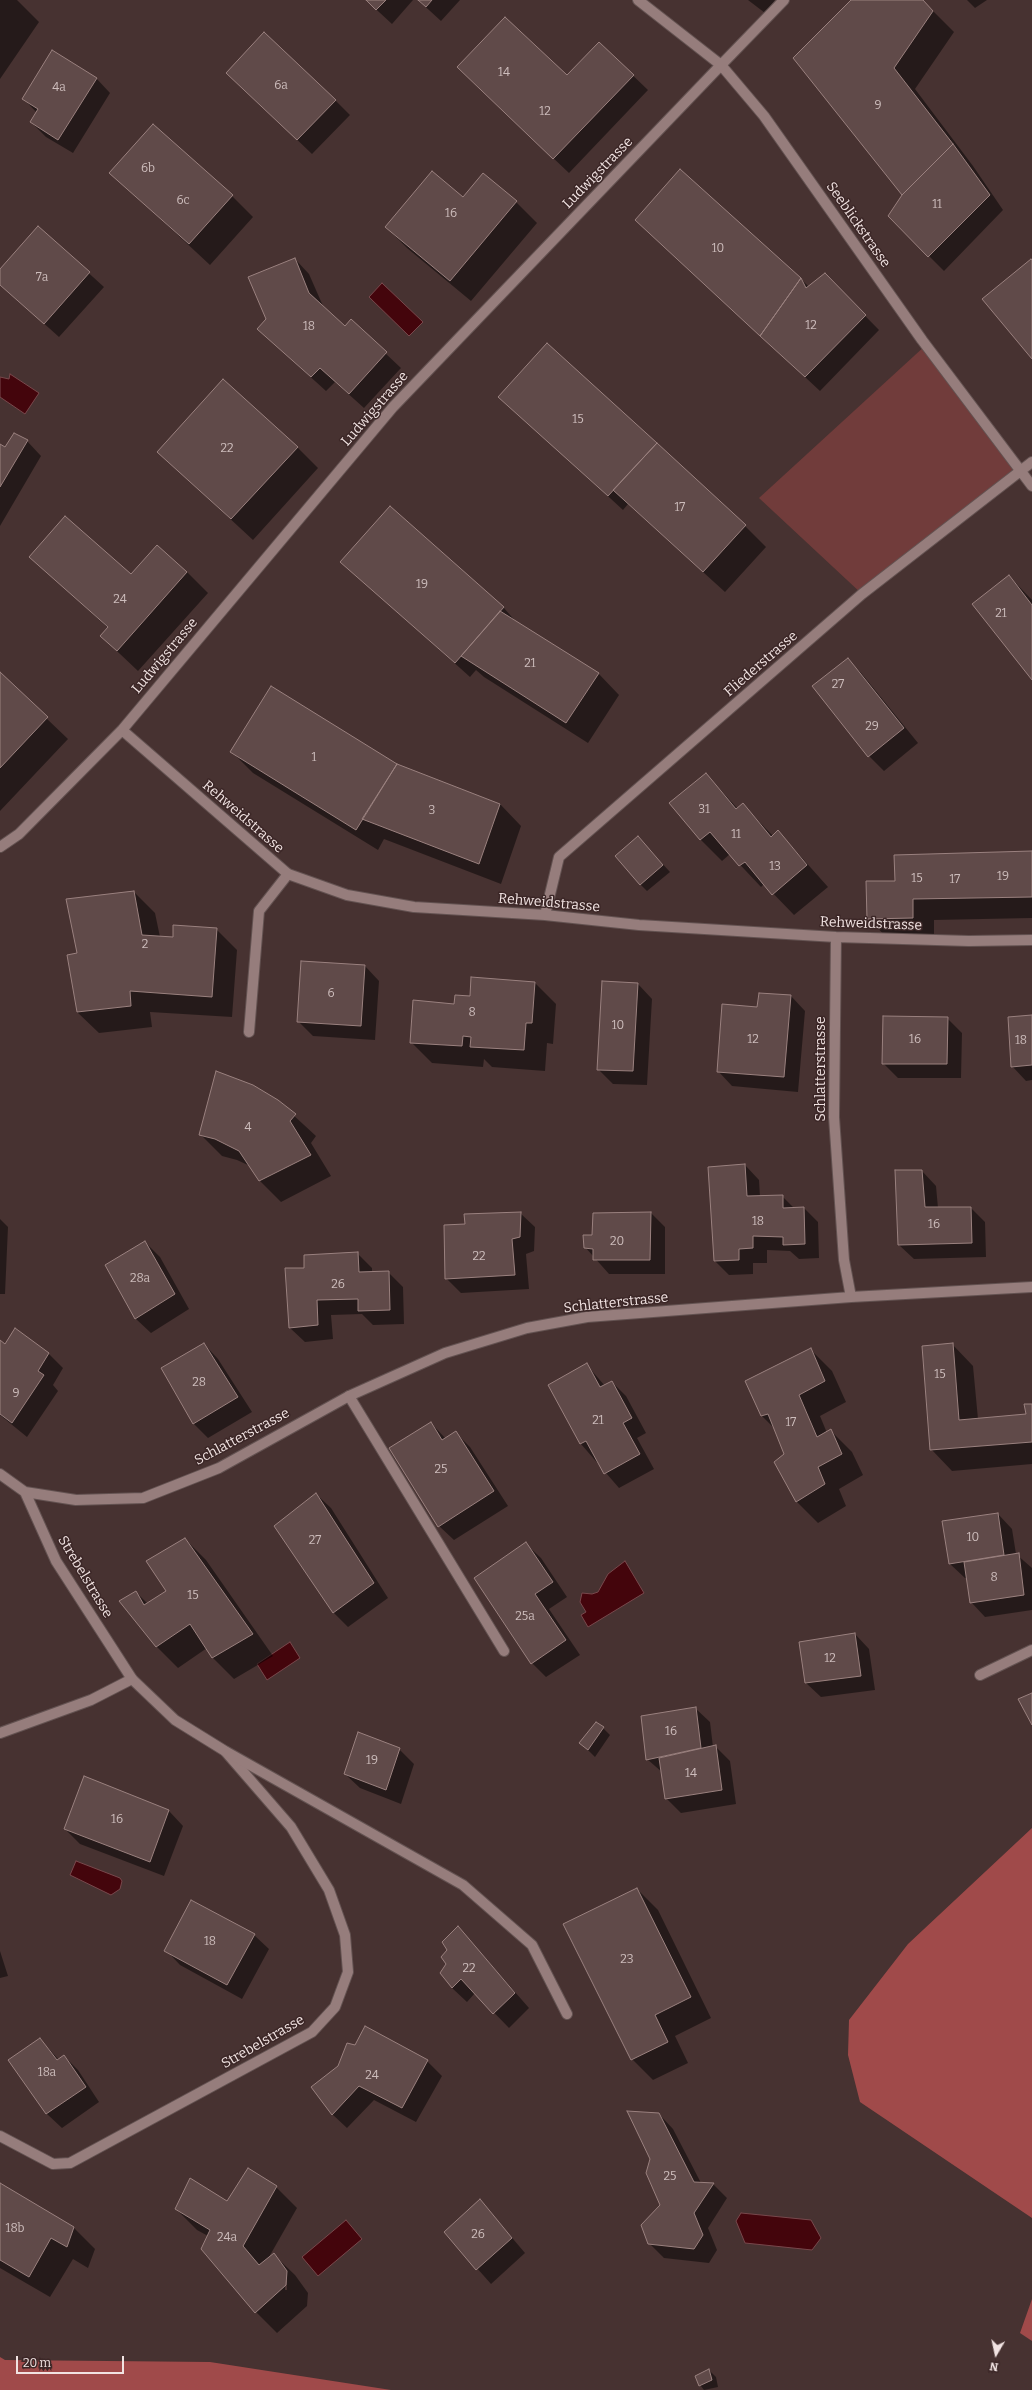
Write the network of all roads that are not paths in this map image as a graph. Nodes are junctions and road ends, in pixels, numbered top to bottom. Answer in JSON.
{"nodes":[{"id":1,"x":638,"y":0,"type":"edge"},
{"id":2,"x":784,"y":0,"type":"edge"},
{"id":3,"x":721,"y":65,"type":"junction"},
{"id":4,"x":1032,"y":462,"type":"edge"},
{"id":5,"x":1020,"y":471,"type":"junction"},
{"id":6,"x":1032,"y":486,"type":"edge"},
{"id":7,"x":122,"y":730,"type":"junction"},
{"id":8,"x":0,"y":847,"type":"edge"},
{"id":9,"x":288,"y":874,"type":"junction"},
{"id":10,"x":545,"y":915,"type":"junction"},
{"id":11,"x":836,"y":937,"type":"junction"},
{"id":12,"x":1032,"y":940,"type":"edge"},
{"id":13,"x":249,"y":1032,"type":"dead end"},
{"id":14,"x":1032,"y":1287,"type":"edge"},
{"id":15,"x":851,"y":1297,"type":"junction"},
{"id":16,"x":349,"y":1396,"type":"junction"},
{"id":17,"x":0,"y":1474,"type":"edge"},
{"id":18,"x":25,"y":1492,"type":"junction"},
{"id":19,"x":1032,"y":1650,"type":"edge"},
{"id":20,"x":504,"y":1651,"type":"dead end"},
{"id":21,"x":980,"y":1675,"type":"dead end"},
{"id":22,"x":132,"y":1679,"type":"junction"},
{"id":23,"x":0,"y":1733,"type":"edge"},
{"id":24,"x":225,"y":1751,"type":"junction"},
{"id":25,"x":567,"y":2014,"type":"dead end"},
{"id":26,"x":0,"y":2136,"type":"edge"}],
"edges":[{"from":1,"to":3,"type":"street","name":"Seeblickstrasse"},
{"from":2,"to":3,"type":"street","name":"Ludwigstrasse"},
{"from":3,"to":5,"type":"street","name":"Seeblickstrasse"},
{"from":3,"to":7,"type":"street","name":"Ludwigstrasse"},
{"from":4,"to":5,"type":"street","name":"Fliederstrasse"},
{"from":5,"to":6,"type":"street","name":"Seeblickstrasse"},
{"from":5,"to":10,"type":"street","name":"Fliederstrasse"},
{"from":7,"to":8,"type":"street","name":"Ludwigstrasse"},
{"from":7,"to":9,"type":"street","name":"Rehweidstrasse"},
{"from":9,"to":10,"type":"street","name":"Rehweidstrasse"},
{"from":9,"to":13,"type":"street"},
{"from":10,"to":11,"type":"street","name":"Rehweidstrasse"},
{"from":11,"to":12,"type":"street","name":"Rehweidstrasse"},
{"from":11,"to":15,"type":"street","name":"Schlatterstrasse"},
{"from":14,"to":15,"type":"street","name":"Schlatterstrasse"},
{"from":15,"to":16,"type":"street","name":"Schlatterstrasse"},
{"from":16,"to":18,"type":"street","name":"Schlatterstrasse"},
{"from":16,"to":20,"type":"street"},
{"from":17,"to":18,"type":"street"},
{"from":18,"to":22,"type":"street","name":"Strebelstrasse"},
{"from":19,"to":21,"type":"street"},
{"from":22,"to":23,"type":"street"},
{"from":22,"to":24,"type":"street","name":"Strebelstrasse"},
{"from":24,"to":25,"type":"street","name":"Strebelstrasse"},
{"from":24,"to":26,"type":"street","name":"Strebelstrasse"}]}
